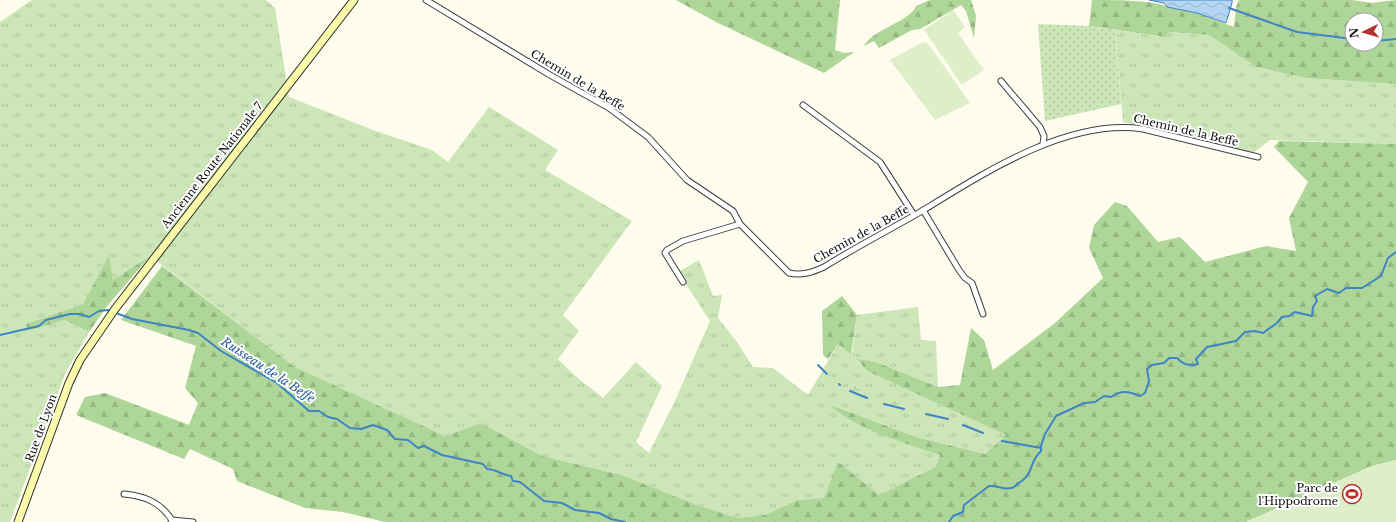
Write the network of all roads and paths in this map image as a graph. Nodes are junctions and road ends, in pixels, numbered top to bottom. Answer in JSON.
{"nodes":[{"id":1,"x":354,"y":0,"type":"edge"},
{"id":2,"x":426,"y":0,"type":"edge"},
{"id":3,"x":1001,"y":81,"type":"dead end"},
{"id":4,"x":803,"y":105,"type":"dead end"},
{"id":5,"x":1043,"y":144,"type":"junction"},
{"id":6,"x":1258,"y":157,"type":"dead end"},
{"id":7,"x":923,"y":210,"type":"junction"},
{"id":8,"x":914,"y":215,"type":"junction"},
{"id":9,"x":740,"y":224,"type":"junction"},
{"id":10,"x":683,"y":282,"type":"dead end"},
{"id":11,"x":983,"y":314,"type":"dead end"},
{"id":12,"x":90,"y":345,"type":"joint"},
{"id":13,"x":124,"y":494,"type":"dead end"},
{"id":14,"x":171,"y":521,"type":"edge"},
{"id":15,"x":18,"y":522,"type":"edge"},
{"id":16,"x":193,"y":522,"type":"edge"}],
"edges":[{"from":1,"to":12,"type":"street","name":"Ancienne Route Nationale 7"},
{"from":2,"to":9,"type":"street","name":"Chemin de la Beffe"},
{"from":3,"to":5,"type":"street"},
{"from":4,"to":8,"type":"street"},
{"from":5,"to":6,"type":"street","name":"Chemin de la Beffe"},
{"from":5,"to":7,"type":"street","name":"Chemin de la Beffe"},
{"from":7,"to":8,"type":"street","name":"Chemin de la Beffe"},
{"from":7,"to":11,"type":"street"},
{"from":8,"to":9,"type":"street","name":"Chemin de la Beffe"},
{"from":9,"to":10,"type":"street"},
{"from":12,"to":15,"type":"street","name":"Rue de Lyon"},
{"from":13,"to":14,"type":"street"},
{"from":14,"to":16,"type":"street"}]}
